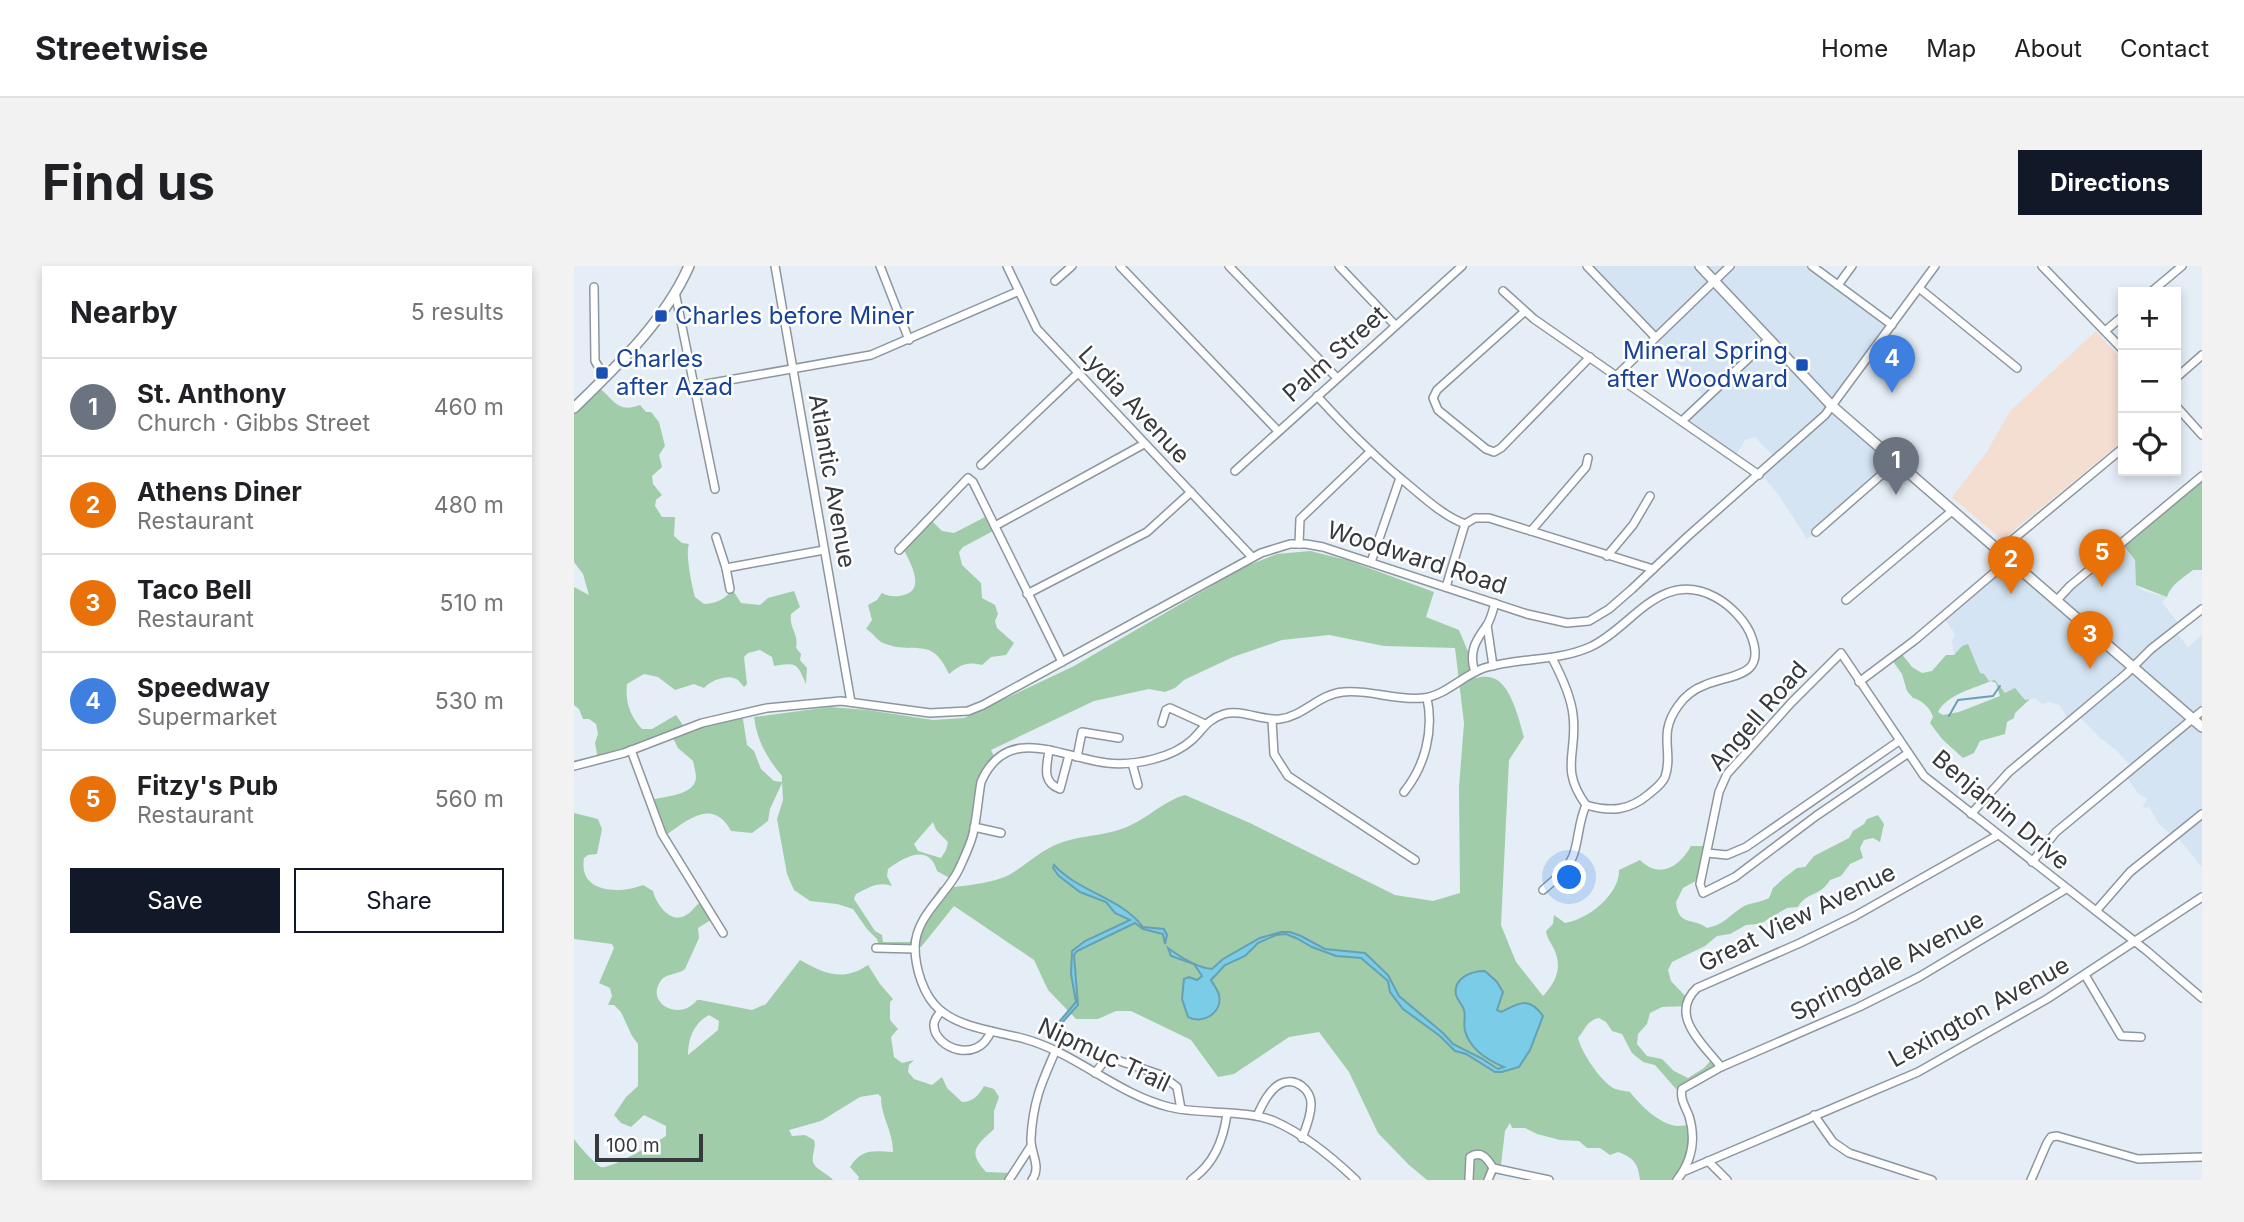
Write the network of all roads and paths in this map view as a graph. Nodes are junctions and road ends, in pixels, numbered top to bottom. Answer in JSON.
{"nodes":[{"id":1,"x":689,"y":266,"type":"edge"},
{"id":2,"x":775,"y":266,"type":"edge"},
{"id":3,"x":880,"y":266,"type":"edge"},
{"id":4,"x":1007,"y":266,"type":"edge"},
{"id":5,"x":1072,"y":266,"type":"edge"},
{"id":6,"x":1120,"y":266,"type":"edge"},
{"id":7,"x":1229,"y":266,"type":"edge"},
{"id":8,"x":1339,"y":266,"type":"edge"},
{"id":9,"x":1587,"y":266,"type":"edge"},
{"id":10,"x":1700,"y":266,"type":"edge"},
{"id":11,"x":1730,"y":266,"type":"edge"},
{"id":12,"x":1812,"y":266,"type":"edge"},
{"id":13,"x":1852,"y":266,"type":"edge"},
{"id":14,"x":1935,"y":266,"type":"edge"},
{"id":15,"x":2042,"y":266,"type":"edge"},
{"id":16,"x":2182,"y":266,"type":"edge"},
{"id":17,"x":1456,"y":268,"type":"edge"},
{"id":18,"x":1714,"y":281,"type":"junction"},
{"id":19,"x":1055,"y":282,"type":"dead end"},
{"id":20,"x":1838,"y":285,"type":"junction"},
{"id":21,"x":594,"y":287,"type":"dead end"},
{"id":22,"x":2157,"y":287,"type":"edge"},
{"id":23,"x":1919,"y":288,"type":"junction"},
{"id":24,"x":1018,"y":291,"type":"junction"},
{"id":25,"x":675,"y":292,"type":"junction"},
{"id":26,"x":1503,"y":292,"type":"dead end"},
{"id":27,"x":1524,"y":312,"type":"junction"},
{"id":28,"x":2118,"y":320,"type":"edge"},
{"id":29,"x":1395,"y":325,"type":"junction"},
{"id":30,"x":1892,"y":325,"type":"junction"},
{"id":31,"x":2105,"y":331,"type":"junction"},
{"id":32,"x":1655,"y":337,"type":"junction"},
{"id":33,"x":1769,"y":339,"type":"junction"},
{"id":34,"x":909,"y":340,"type":"junction"},
{"id":35,"x":2122,"y":350,"type":"edge"},
{"id":36,"x":2202,"y":355,"type":"edge"},
{"id":37,"x":1590,"y":357,"type":"junction"},
{"id":38,"x":2017,"y":368,"type":"dead end"},
{"id":39,"x":793,"y":370,"type":"junction"},
{"id":40,"x":1077,"y":373,"type":"junction"},
{"id":41,"x":2181,"y":374,"type":"edge"},
{"id":42,"x":1616,"y":376,"type":"junction"},
{"id":43,"x":605,"y":377,"type":"junction"},
{"id":44,"x":1336,"y":378,"type":"junction"},
{"id":45,"x":695,"y":386,"type":"junction"},
{"id":46,"x":1317,"y":396,"type":"junction"},
{"id":47,"x":1833,"y":405,"type":"junction"},
{"id":48,"x":574,"y":408,"type":"edge"},
{"id":49,"x":2181,"y":412,"type":"edge"},
{"id":50,"x":1682,"y":421,"type":"junction"},
{"id":51,"x":1278,"y":431,"type":"junction"},
{"id":52,"x":2202,"y":435,"type":"edge"},
{"id":53,"x":1144,"y":444,"type":"junction"},
{"id":54,"x":1370,"y":452,"type":"junction"},
{"id":55,"x":2118,"y":452,"type":"edge"},
{"id":56,"x":1588,"y":458,"type":"dead end"},
{"id":57,"x":1896,"y":462,"type":"junction"},
{"id":58,"x":981,"y":465,"type":"dead end"},
{"id":59,"x":1235,"y":471,"type":"dead end"},
{"id":60,"x":1759,"y":475,"type":"junction"},
{"id":61,"x":2202,"y":476,"type":"edge"},
{"id":62,"x":1401,"y":478,"type":"junction"},
{"id":63,"x":715,"y":489,"type":"dead end"},
{"id":64,"x":1191,"y":492,"type":"junction"},
{"id":65,"x":1650,"y":496,"type":"dead end"},
{"id":66,"x":1952,"y":511,"type":"junction"},
{"id":67,"x":1465,"y":523,"type":"junction"},
{"id":68,"x":995,"y":526,"type":"junction"},
{"id":69,"x":1531,"y":531,"type":"junction"},
{"id":70,"x":1816,"y":532,"type":"dead end"},
{"id":71,"x":716,"y":537,"type":"dead end"},
{"id":72,"x":1299,"y":544,"type":"junction"},
{"id":73,"x":824,"y":550,"type":"junction"},
{"id":74,"x":899,"y":550,"type":"dead end"},
{"id":75,"x":1999,"y":551,"type":"junction"},
{"id":76,"x":1607,"y":556,"type":"junction"},
{"id":77,"x":1252,"y":557,"type":"junction"},
{"id":78,"x":2009,"y":560,"type":"junction"},
{"id":79,"x":1371,"y":562,"type":"junction"},
{"id":80,"x":726,"y":568,"type":"junction"},
{"id":81,"x":1653,"y":569,"type":"junction"},
{"id":82,"x":1446,"y":587,"type":"junction"},
{"id":83,"x":730,"y":589,"type":"dead end"},
{"id":84,"x":1027,"y":594,"type":"junction"},
{"id":85,"x":1846,"y":600,"type":"dead end"},
{"id":86,"x":2056,"y":601,"type":"junction"},
{"id":87,"x":1495,"y":603,"type":"junction"},
{"id":88,"x":2202,"y":609,"type":"edge"},
{"id":89,"x":1487,"y":625,"type":"junction"},
{"id":90,"x":1841,"y":653,"type":"joint"},
{"id":91,"x":1552,"y":658,"type":"junction"},
{"id":92,"x":1062,"y":662,"type":"junction"},
{"id":93,"x":1493,"y":666,"type":"junction"},
{"id":94,"x":2132,"y":666,"type":"junction"},
{"id":95,"x":1475,"y":671,"type":"junction"},
{"id":96,"x":1859,"y":682,"type":"junction"},
{"id":97,"x":1427,"y":698,"type":"junction"},
{"id":98,"x":851,"y":702,"type":"junction"},
{"id":99,"x":2202,"y":711,"type":"edge"},
{"id":100,"x":2193,"y":718,"type":"junction"},
{"id":101,"x":1272,"y":720,"type":"junction"},
{"id":102,"x":1162,"y":723,"type":"dead end"},
{"id":103,"x":1205,"y":724,"type":"junction"},
{"id":104,"x":2202,"y":727,"type":"edge"},
{"id":105,"x":1119,"y":738,"type":"dead end"},
{"id":106,"x":1899,"y":741,"type":"junction"},
{"id":107,"x":631,"y":750,"type":"junction"},
{"id":108,"x":1049,"y":750,"type":"junction"},
{"id":109,"x":1907,"y":754,"type":"junction"},
{"id":110,"x":1073,"y":756,"type":"junction"},
{"id":111,"x":1132,"y":763,"type":"junction"},
{"id":112,"x":574,"y":766,"type":"edge"},
{"id":113,"x":1138,"y":785,"type":"dead end"},
{"id":114,"x":1404,"y":792,"type":"dead end"},
{"id":115,"x":1586,"y":805,"type":"junction"},
{"id":116,"x":1971,"y":814,"type":"junction"},
{"id":117,"x":2202,"y":814,"type":"edge"},
{"id":118,"x":974,"y":827,"type":"junction"},
{"id":119,"x":1001,"y":833,"type":"dead end"},
{"id":120,"x":1998,"y":835,"type":"junction"},
{"id":121,"x":1707,"y":853,"type":"junction"},
{"id":122,"x":1415,"y":860,"type":"dead end"},
{"id":123,"x":2032,"y":862,"type":"junction"},
{"id":124,"x":2066,"y":889,"type":"junction"},
{"id":125,"x":1543,"y":890,"type":"dead end"},
{"id":126,"x":2202,"y":897,"type":"edge"},
{"id":127,"x":2095,"y":911,"type":"junction"},
{"id":128,"x":723,"y":933,"type":"dead end"},
{"id":129,"x":2134,"y":942,"type":"junction"},
{"id":130,"x":876,"y":948,"type":"dead end"},
{"id":131,"x":915,"y":949,"type":"junction"},
{"id":132,"x":2085,"y":975,"type":"junction"},
{"id":133,"x":2202,"y":998,"type":"edge"},
{"id":134,"x":941,"y":1011,"type":"junction"},
{"id":135,"x":991,"y":1031,"type":"junction"},
{"id":136,"x":2141,"y":1037,"type":"dead end"},
{"id":137,"x":1055,"y":1052,"type":"junction"},
{"id":138,"x":1721,"y":1068,"type":"junction"},
{"id":139,"x":1095,"y":1073,"type":"junction"},
{"id":140,"x":1181,"y":1109,"type":"junction"},
{"id":141,"x":1227,"y":1114,"type":"junction"},
{"id":142,"x":1814,"y":1115,"type":"junction"},
{"id":143,"x":1257,"y":1116,"type":"junction"},
{"id":144,"x":1302,"y":1138,"type":"junction"},
{"id":145,"x":1031,"y":1146,"type":"junction"},
{"id":146,"x":2202,"y":1157,"type":"edge"},
{"id":147,"x":1708,"y":1161,"type":"junction"},
{"id":148,"x":1493,"y":1168,"type":"junction"},
{"id":149,"x":1685,"y":1171,"type":"junction"},
{"id":150,"x":1532,"y":1178,"type":"edge"},
{"id":151,"x":1009,"y":1180,"type":"edge"},
{"id":152,"x":1032,"y":1180,"type":"edge"},
{"id":153,"x":1191,"y":1180,"type":"edge"},
{"id":154,"x":1356,"y":1180,"type":"edge"},
{"id":155,"x":1469,"y":1180,"type":"edge"},
{"id":156,"x":1488,"y":1180,"type":"edge"},
{"id":157,"x":1549,"y":1180,"type":"edge"},
{"id":158,"x":1677,"y":1180,"type":"edge"},
{"id":159,"x":1727,"y":1180,"type":"edge"},
{"id":160,"x":1932,"y":1180,"type":"edge"},
{"id":161,"x":2031,"y":1180,"type":"edge"}],
"edges":[{"from":1,"to":25,"type":"main road"},
{"from":2,"to":39,"type":"street","name":"Atlantic Avenue"},
{"from":3,"to":34,"type":"street"},
{"from":4,"to":24,"type":"street","name":"Lydia Avenue"},
{"from":5,"to":19,"type":"street"},
{"from":6,"to":51,"type":"street"},
{"from":7,"to":44,"type":"street"},
{"from":8,"to":29,"type":"street"},
{"from":9,"to":32,"type":"street"},
{"from":10,"to":18,"type":"main road"},
{"from":11,"to":18,"type":"street"},
{"from":12,"to":20,"type":"street"},
{"from":13,"to":20,"type":"street"},
{"from":14,"to":23,"type":"street","name":"Woodward Road"},
{"from":15,"to":31,"type":"street"},
{"from":16,"to":22,"type":"street"},
{"from":17,"to":29,"type":"street","name":"Palm Street"},
{"from":18,"to":32,"type":"street"},
{"from":18,"to":33,"type":"main road"},
{"from":20,"to":30,"type":"street"},
{"from":21,"to":43,"type":"street"},
{"from":23,"to":30,"type":"street","name":"Woodward Road"},
{"from":23,"to":38,"type":"street"},
{"from":24,"to":34,"type":"street"},
{"from":24,"to":40,"type":"street","name":"Lydia Avenue"},
{"from":25,"to":43,"type":"main road"},
{"from":25,"to":45,"type":"street"},
{"from":26,"to":27,"type":"street"},
{"from":27,"to":37,"type":"street"},
{"from":27,"to":37,"type":"street"},
{"from":28,"to":31,"type":"street"},
{"from":29,"to":44,"type":"street","name":"Palm Street"},
{"from":30,"to":47,"type":"street","name":"Woodward Road"},
{"from":31,"to":35,"type":"street"},
{"from":32,"to":42,"type":"street"},
{"from":33,"to":47,"type":"main road"},
{"from":33,"to":50,"type":"street"},
{"from":34,"to":39,"type":"street"},
{"from":36,"to":41,"type":"street"},
{"from":37,"to":42,"type":"street"},
{"from":39,"to":45,"type":"street"},
{"from":39,"to":73,"type":"street","name":"Atlantic Avenue"},
{"from":40,"to":53,"type":"street","name":"Lydia Avenue"},
{"from":40,"to":58,"type":"street"},
{"from":42,"to":50,"type":"street"},
{"from":43,"to":48,"type":"main road"},
{"from":44,"to":46,"type":"street","name":"Palm Street"},
{"from":45,"to":63,"type":"street"},
{"from":46,"to":51,"type":"street","name":"Palm Street"},
{"from":46,"to":54,"type":"street"},
{"from":47,"to":57,"type":"main road"},
{"from":47,"to":60,"type":"street","name":"Woodward Road"},
{"from":49,"to":52,"type":"street"},
{"from":50,"to":60,"type":"street"},
{"from":51,"to":59,"type":"street","name":"Palm Street"},
{"from":53,"to":64,"type":"street","name":"Lydia Avenue"},
{"from":53,"to":68,"type":"street"},
{"from":54,"to":62,"type":"street"},
{"from":54,"to":72,"type":"street"},
{"from":55,"to":75,"type":"street"},
{"from":56,"to":69,"type":"street"},
{"from":57,"to":66,"type":"main road"},
{"from":57,"to":70,"type":"street"},
{"from":60,"to":81,"type":"street","name":"Woodward Road"},
{"from":61,"to":86,"type":"street"},
{"from":62,"to":67,"type":"street"},
{"from":62,"to":79,"type":"street"},
{"from":64,"to":77,"type":"street","name":"Lydia Avenue"},
{"from":64,"to":84,"type":"street"},
{"from":65,"to":76,"type":"street"},
{"from":66,"to":75,"type":"main road"},
{"from":66,"to":85,"type":"street"},
{"from":67,"to":69,"type":"street"},
{"from":67,"to":82,"type":"street"},
{"from":68,"to":74,"type":"street"},
{"from":68,"to":84,"type":"street"},
{"from":69,"to":76,"type":"street"},
{"from":71,"to":80,"type":"street"},
{"from":72,"to":77,"type":"street","name":"Woodward Road"},
{"from":72,"to":79,"type":"street","name":"Woodward Road"},
{"from":73,"to":80,"type":"street"},
{"from":73,"to":98,"type":"street","name":"Atlantic Avenue"},
{"from":75,"to":78,"type":"main road"},
{"from":76,"to":81,"type":"street"},
{"from":77,"to":92,"type":"street","name":"Woodward Road"},
{"from":78,"to":86,"type":"main road"},
{"from":78,"to":96,"type":"street"},
{"from":79,"to":82,"type":"street","name":"Woodward Road"},
{"from":80,"to":83,"type":"street"},
{"from":81,"to":87,"type":"street","name":"Woodward Road"},
{"from":82,"to":87,"type":"street","name":"Woodward Road"},
{"from":84,"to":92,"type":"street"},
{"from":86,"to":94,"type":"main road"},
{"from":87,"to":89,"type":"street"},
{"from":88,"to":94,"type":"street"},
{"from":89,"to":93,"type":"street"},
{"from":89,"to":95,"type":"street"},
{"from":90,"to":96,"type":"street","name":"Benjamin Drive"},
{"from":90,"to":121,"type":"street","name":"Angell Road"},
{"from":91,"to":93,"type":"street"},
{"from":91,"to":115,"type":"street"},
{"from":91,"to":115,"type":"street"},
{"from":92,"to":98,"type":"street","name":"Woodward Road"},
{"from":93,"to":95,"type":"street"},
{"from":94,"to":100,"type":"main road"},
{"from":94,"to":116,"type":"street"},
{"from":95,"to":97,"type":"street"},
{"from":96,"to":106,"type":"street","name":"Benjamin Drive"},
{"from":97,"to":101,"type":"street"},
{"from":97,"to":114,"type":"street"},
{"from":98,"to":107,"type":"street","name":"Woodward Road"},
{"from":99,"to":100,"type":"street"},
{"from":100,"to":104,"type":"main road"},
{"from":100,"to":123,"type":"street"},
{"from":101,"to":103,"type":"street"},
{"from":101,"to":122,"type":"street"},
{"from":102,"to":103,"type":"street"},
{"from":103,"to":111,"type":"street"},
{"from":105,"to":110,"type":"street"},
{"from":106,"to":109,"type":"street","name":"Benjamin Drive"},
{"from":106,"to":121,"type":"street"},
{"from":107,"to":112,"type":"street","name":"Woodward Road"},
{"from":107,"to":128,"type":"street"},
{"from":108,"to":110,"type":"street"},
{"from":108,"to":110,"type":"street"},
{"from":108,"to":118,"type":"street"},
{"from":109,"to":116,"type":"street","name":"Benjamin Drive"},
{"from":109,"to":121,"type":"street","name":"Angell Road"},
{"from":110,"to":111,"type":"street"},
{"from":111,"to":113,"type":"street"},
{"from":115,"to":125,"type":"street"},
{"from":116,"to":120,"type":"street","name":"Benjamin Drive"},
{"from":117,"to":127,"type":"street"},
{"from":118,"to":119,"type":"street"},
{"from":118,"to":131,"type":"street"},
{"from":120,"to":123,"type":"street","name":"Benjamin Drive"},
{"from":120,"to":138,"type":"street","name":"Great View Avenue"},
{"from":123,"to":124,"type":"street","name":"Benjamin Drive"},
{"from":124,"to":127,"type":"street","name":"Benjamin Drive"},
{"from":124,"to":138,"type":"street","name":"Springdale Avenue"},
{"from":126,"to":129,"type":"street","name":"Lexington Avenue"},
{"from":127,"to":129,"type":"street","name":"Benjamin Drive"},
{"from":129,"to":132,"type":"street","name":"Lexington Avenue"},
{"from":129,"to":133,"type":"street","name":"Benjamin Drive"},
{"from":130,"to":131,"type":"street"},
{"from":131,"to":134,"type":"street"},
{"from":132,"to":136,"type":"street"},
{"from":132,"to":142,"type":"street","name":"Lexington Avenue"},
{"from":134,"to":135,"type":"street","name":"Nipmuc Trail"},
{"from":134,"to":135,"type":"street"},
{"from":135,"to":137,"type":"street","name":"Nipmuc Trail"},
{"from":137,"to":139,"type":"street","name":"Nipmuc Trail"},
{"from":137,"to":145,"type":"street"},
{"from":138,"to":149,"type":"street"},
{"from":139,"to":140,"type":"street","name":"Nipmuc Trail"},
{"from":139,"to":140,"type":"street"},
{"from":140,"to":141,"type":"street","name":"Nipmuc Trail"},
{"from":141,"to":143,"type":"street","name":"Nipmuc Trail"},
{"from":141,"to":153,"type":"street"},
{"from":142,"to":147,"type":"street","name":"Lexington Avenue"},
{"from":142,"to":160,"type":"street"},
{"from":143,"to":144,"type":"street","name":"Nipmuc Trail"},
{"from":143,"to":144,"type":"street"},
{"from":144,"to":154,"type":"street","name":"Nipmuc Trail"},
{"from":145,"to":151,"type":"street"},
{"from":145,"to":152,"type":"street"},
{"from":146,"to":161,"type":"street"},
{"from":147,"to":149,"type":"street","name":"Lexington Avenue"},
{"from":147,"to":159,"type":"street"},
{"from":148,"to":150,"type":"street"},
{"from":148,"to":155,"type":"street"},
{"from":148,"to":156,"type":"street"},
{"from":149,"to":158,"type":"street"},
{"from":150,"to":157,"type":"street"}]}
